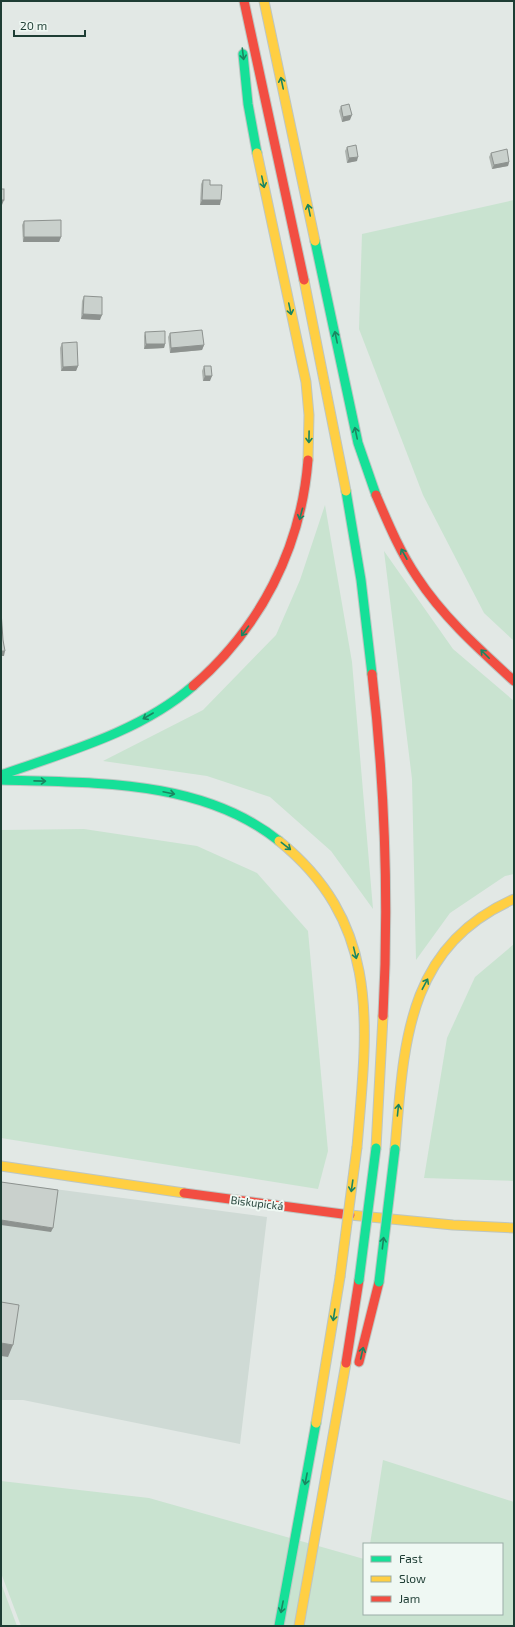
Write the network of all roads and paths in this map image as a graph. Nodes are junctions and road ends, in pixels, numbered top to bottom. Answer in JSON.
{"nodes":[{"id":1,"x":237,"y":1,"type":"edge"},
{"id":2,"x":244,"y":1,"type":"edge"},
{"id":3,"x":264,"y":1,"type":"edge"},
{"id":4,"x":240,"y":24,"type":"dead end"},
{"id":5,"x":242,"y":48,"type":"dead end"},
{"id":6,"x":514,"y":681,"type":"edge"},
{"id":7,"x":1,"y":775,"type":"edge"},
{"id":8,"x":1,"y":780,"type":"edge"},
{"id":9,"x":514,"y":899,"type":"edge"},
{"id":10,"x":1,"y":1166,"type":"edge"},
{"id":11,"x":514,"y":1228,"type":"edge"},
{"id":12,"x":357,"y":1371,"type":"dead end"},
{"id":13,"x":346,"y":1416,"type":"dead end"},
{"id":14,"x":336,"y":1446,"type":"junction"},
{"id":15,"x":279,"y":1626,"type":"edge"},
{"id":16,"x":299,"y":1626,"type":"edge"}],
"edges":[{"from":1,"to":4,"type":"main road"},
{"from":2,"to":14,"type":"main road","bridge":true},
{"from":6,"to":3,"type":"main road","one_way":true},
{"from":5,"to":7,"type":"main road","one_way":true},
{"from":8,"to":15,"type":"main road","one_way":true,"bridge":true},
{"from":12,"to":9,"type":"main road","one_way":true,"bridge":true},
{"from":10,"to":11,"type":"main road","name":"Biskupická"},
{"from":13,"to":14,"type":"main road"},
{"from":14,"to":16,"type":"main road"}]}
